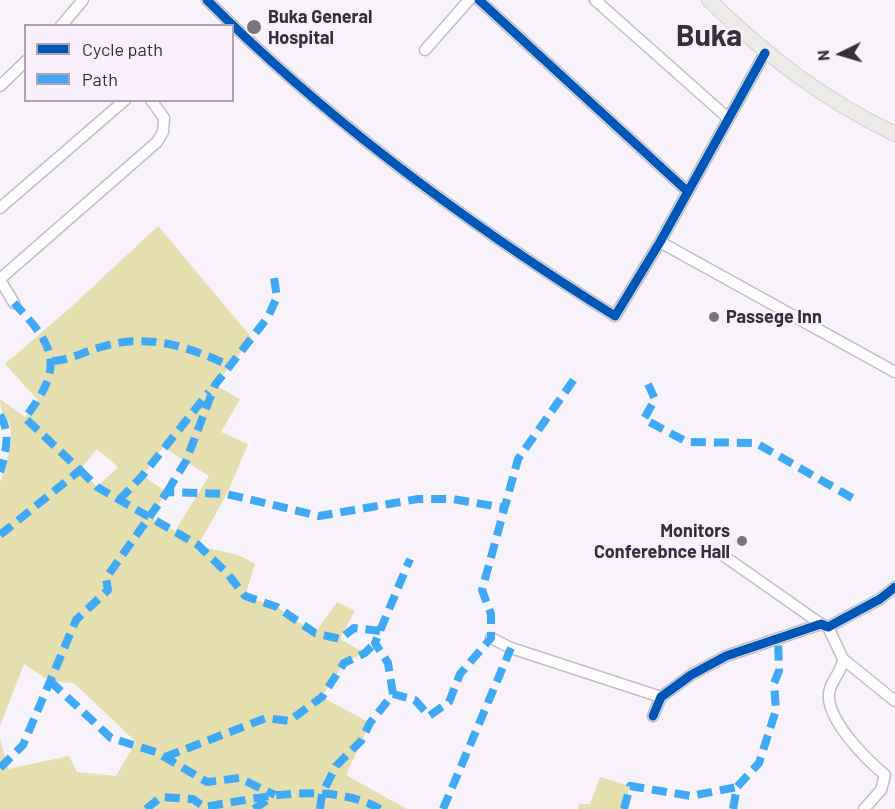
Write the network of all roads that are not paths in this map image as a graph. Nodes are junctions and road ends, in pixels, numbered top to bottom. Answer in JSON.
{"nodes":[{"id":1,"x":83,"y":0,"type":"edge"},
{"id":2,"x":207,"y":0,"type":"edge"},
{"id":3,"x":470,"y":0,"type":"edge"},
{"id":4,"x":479,"y":0,"type":"edge"},
{"id":5,"x":595,"y":0,"type":"edge"},
{"id":6,"x":709,"y":0,"type":"edge"},
{"id":7,"x":225,"y":18,"type":"junction"},
{"id":8,"x":63,"y":24,"type":"edge"},
{"id":9,"x":218,"y":24,"type":"edge"},
{"id":10,"x":231,"y":24,"type":"edge"},
{"id":11,"x":234,"y":27,"type":"edge"},
{"id":12,"x":425,"y":50,"type":"dead end"},
{"id":13,"x":765,"y":53,"type":"junction"},
{"id":14,"x":24,"y":63,"type":"edge"},
{"id":15,"x":0,"y":86,"type":"edge"},
{"id":16,"x":123,"y":102,"type":"edge"},
{"id":17,"x":152,"y":102,"type":"edge"},
{"id":18,"x":728,"y":117,"type":"junction"},
{"id":19,"x":895,"y":134,"type":"edge"},
{"id":20,"x":687,"y":191,"type":"junction"},
{"id":21,"x":0,"y":208,"type":"edge"},
{"id":22,"x":660,"y":242,"type":"junction"},
{"id":23,"x":0,"y":280,"type":"edge"},
{"id":24,"x":14,"y":303,"type":"dead end"},
{"id":25,"x":895,"y":372,"type":"edge"},
{"id":26,"x":724,"y":556,"type":"dead end"},
{"id":27,"x":895,"y":587,"type":"edge"},
{"id":28,"x":824,"y":626,"type":"junction"},
{"id":29,"x":491,"y":638,"type":"dead end"},
{"id":30,"x":843,"y":659,"type":"junction"},
{"id":31,"x":662,"y":697,"type":"junction"},
{"id":32,"x":895,"y":701,"type":"edge"},
{"id":33,"x":653,"y":716,"type":"dead end"},
{"id":34,"x":885,"y":775,"type":"junction"},
{"id":35,"x":895,"y":784,"type":"edge"},
{"id":36,"x":864,"y":809,"type":"edge"}],
"edges":[{"from":1,"to":8,"type":"street"},
{"from":2,"to":7,"type":"street"},
{"from":3,"to":12,"type":"street"},
{"from":4,"to":20,"type":"street"},
{"from":5,"to":18,"type":"street"},
{"from":6,"to":13,"type":"main road"},
{"from":7,"to":9,"type":"street"},
{"from":7,"to":10,"type":"street"},
{"from":11,"to":22,"type":"street"},
{"from":13,"to":18,"type":"street"},
{"from":13,"to":19,"type":"main road"},
{"from":14,"to":15,"type":"street"},
{"from":16,"to":21,"type":"street"},
{"from":17,"to":23,"type":"street"},
{"from":18,"to":20,"type":"street"},
{"from":20,"to":22,"type":"street"},
{"from":22,"to":25,"type":"street"},
{"from":23,"to":24,"type":"street"},
{"from":26,"to":28,"type":"street"},
{"from":27,"to":28,"type":"street"},
{"from":28,"to":30,"type":"street"},
{"from":28,"to":31,"type":"street"},
{"from":29,"to":31,"type":"street"},
{"from":30,"to":32,"type":"street"},
{"from":30,"to":34,"type":"street"},
{"from":31,"to":33,"type":"street"},
{"from":34,"to":35,"type":"street"},
{"from":34,"to":36,"type":"street"}]}
